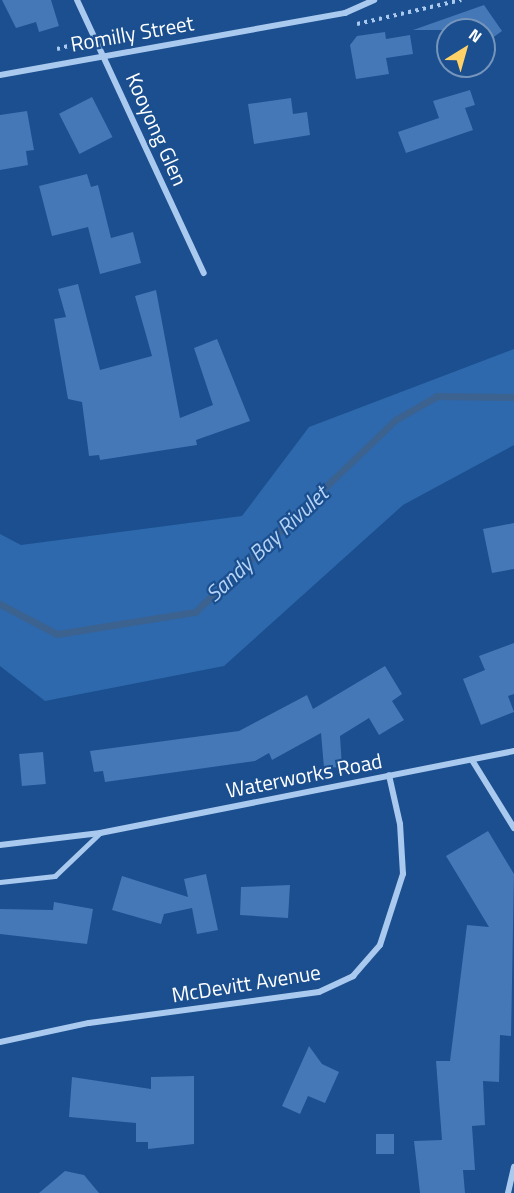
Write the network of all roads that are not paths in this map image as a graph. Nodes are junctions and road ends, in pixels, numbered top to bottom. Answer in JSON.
{"nodes":[{"id":1,"x":77,"y":0,"type":"edge"},
{"id":2,"x":374,"y":0,"type":"edge"},
{"id":3,"x":105,"y":54,"type":"junction"},
{"id":4,"x":0,"y":75,"type":"edge"},
{"id":5,"x":204,"y":273,"type":"dead end"},
{"id":6,"x":514,"y":751,"type":"edge"},
{"id":7,"x":472,"y":760,"type":"junction"},
{"id":8,"x":389,"y":775,"type":"junction"},
{"id":9,"x":514,"y":828,"type":"edge"},
{"id":10,"x":100,"y":833,"type":"junction"},
{"id":11,"x":0,"y":845,"type":"edge"},
{"id":12,"x":0,"y":882,"type":"edge"},
{"id":13,"x":0,"y":1042,"type":"edge"},
{"id":14,"x":514,"y":1167,"type":"edge"},
{"id":15,"x":508,"y":1193,"type":"edge"}],
"edges":[{"from":1,"to":3,"type":"street","name":"Kooyong Glen"},
{"from":2,"to":3,"type":"street","name":"Romilly Street"},
{"from":3,"to":4,"type":"street","name":"Romilly Street"},
{"from":3,"to":5,"type":"street","name":"Kooyong Glen"},
{"from":6,"to":7,"type":"street","name":"Waterworks Road"},
{"from":7,"to":8,"type":"street","name":"Waterworks Road"},
{"from":7,"to":9,"type":"street"},
{"from":8,"to":10,"type":"street","name":"Waterworks Road"},
{"from":8,"to":13,"type":"street","name":"McDevitt Avenue"},
{"from":10,"to":11,"type":"street","name":"Waterworks Road"},
{"from":10,"to":12,"type":"lane"},
{"from":14,"to":15,"type":"street"}]}
